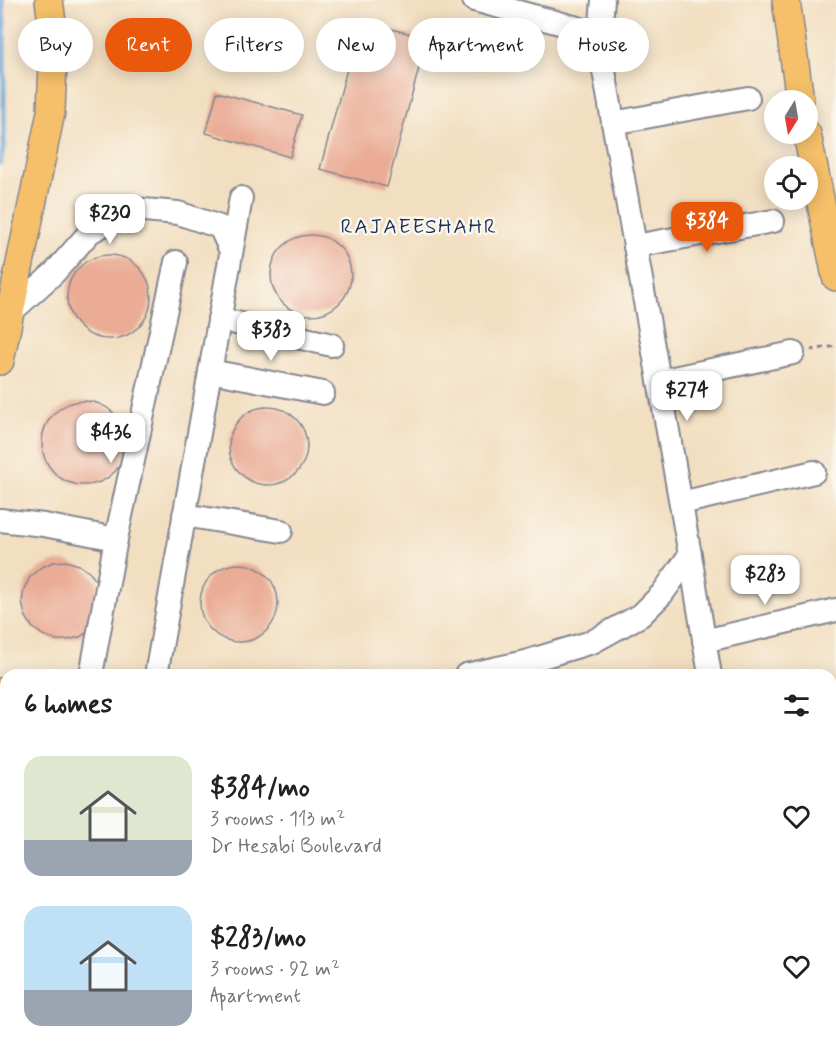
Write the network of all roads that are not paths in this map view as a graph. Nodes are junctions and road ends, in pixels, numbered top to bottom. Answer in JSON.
{"nodes":[{"id":1,"x":49,"y":0,"type":"edge"},
{"id":2,"x":474,"y":0,"type":"edge"},
{"id":3,"x":603,"y":0,"type":"edge"},
{"id":4,"x":786,"y":0,"type":"edge"},
{"id":5,"x":601,"y":18,"type":"edge"},
{"id":6,"x":557,"y":22,"type":"edge"},
{"id":7,"x":604,"y":72,"type":"edge"},
{"id":8,"x":799,"y":90,"type":"edge"},
{"id":9,"x":748,"y":98,"type":"dead end"},
{"id":10,"x":613,"y":123,"type":"junction"},
{"id":11,"x":809,"y":144,"type":"edge"},
{"id":12,"x":241,"y":198,"type":"dead end"},
{"id":13,"x":773,"y":221,"type":"dead end"},
{"id":14,"x":635,"y":246,"type":"junction"},
{"id":15,"x":231,"y":251,"type":"junction"},
{"id":16,"x":176,"y":262,"type":"dead end"},
{"id":17,"x":836,"y":277,"type":"edge"},
{"id":18,"x":9,"y":298,"type":"edge"},
{"id":19,"x":219,"y":319,"type":"junction"},
{"id":20,"x":332,"y":345,"type":"dead end"},
{"id":21,"x":793,"y":353,"type":"dead end"},
{"id":22,"x":0,"y":361,"type":"edge"},
{"id":23,"x":210,"y":371,"type":"junction"},
{"id":24,"x":658,"y":381,"type":"junction"},
{"id":25,"x":323,"y":393,"type":"dead end"},
{"id":26,"x":814,"y":472,"type":"dead end"},
{"id":27,"x":681,"y":503,"type":"junction"},
{"id":28,"x":184,"y":515,"type":"junction"},
{"id":29,"x":0,"y":520,"type":"edge"},
{"id":30,"x":280,"y":531,"type":"dead end"},
{"id":31,"x":116,"y":539,"type":"junction"},
{"id":32,"x":690,"y":555,"type":"junction"},
{"id":33,"x":836,"y":610,"type":"edge"},
{"id":34,"x":704,"y":641,"type":"junction"},
{"id":35,"x":92,"y":669,"type":"edge"},
{"id":36,"x":157,"y":669,"type":"edge"},
{"id":37,"x":493,"y":669,"type":"edge"},
{"id":38,"x":709,"y":669,"type":"edge"}],
"edges":[{"from":1,"to":18,"type":"main road"},
{"from":2,"to":6,"type":"street"},
{"from":3,"to":5,"type":"street"},
{"from":4,"to":8,"type":"main road"},
{"from":7,"to":10,"type":"street"},
{"from":9,"to":10,"type":"street"},
{"from":10,"to":14,"type":"street"},
{"from":11,"to":17,"type":"main road"},
{"from":12,"to":15,"type":"street"},
{"from":13,"to":14,"type":"street"},
{"from":14,"to":24,"type":"street"},
{"from":15,"to":18,"type":"street"},
{"from":15,"to":19,"type":"street"},
{"from":16,"to":31,"type":"street"},
{"from":18,"to":22,"type":"main road"},
{"from":19,"to":20,"type":"street"},
{"from":19,"to":23,"type":"street"},
{"from":21,"to":24,"type":"street"},
{"from":23,"to":25,"type":"street"},
{"from":23,"to":28,"type":"street"},
{"from":24,"to":27,"type":"street"},
{"from":26,"to":27,"type":"street"},
{"from":27,"to":32,"type":"street"},
{"from":28,"to":30,"type":"street"},
{"from":28,"to":36,"type":"street"},
{"from":29,"to":31,"type":"street"},
{"from":31,"to":35,"type":"street"},
{"from":32,"to":34,"type":"street"},
{"from":32,"to":37,"type":"street"},
{"from":33,"to":34,"type":"street"},
{"from":34,"to":38,"type":"street"}]}
